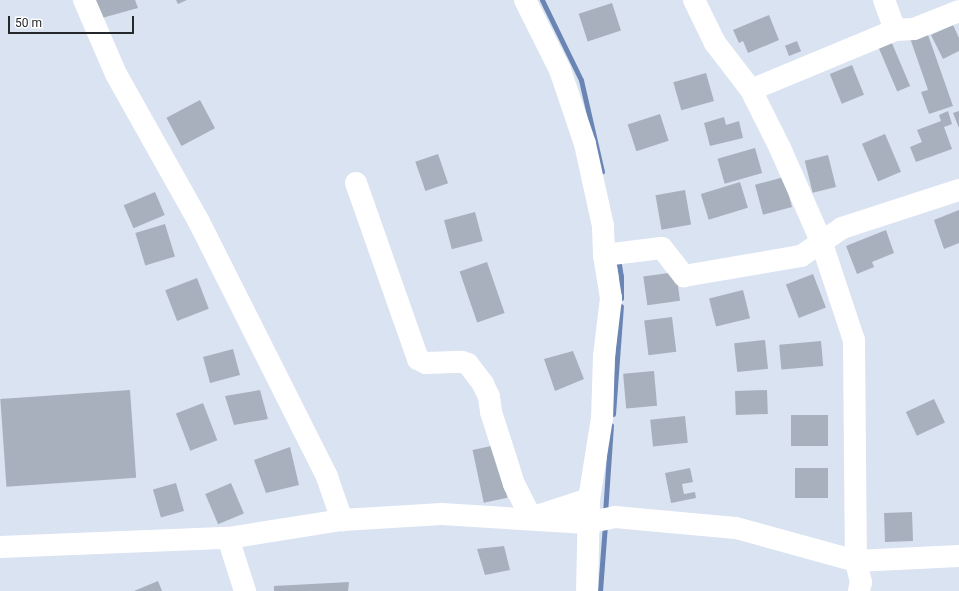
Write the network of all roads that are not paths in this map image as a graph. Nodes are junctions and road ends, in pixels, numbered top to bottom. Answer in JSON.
{"nodes":[{"id":1,"x":84,"y":0,"type":"edge"},
{"id":2,"x":525,"y":0,"type":"edge"},
{"id":3,"x":694,"y":0,"type":"edge"},
{"id":4,"x":884,"y":0,"type":"edge"},
{"id":5,"x":959,"y":11,"type":"edge"},
{"id":6,"x":895,"y":30,"type":"junction"},
{"id":7,"x":751,"y":90,"type":"junction"},
{"id":8,"x":356,"y":183,"type":"dead end"},
{"id":9,"x":959,"y":190,"type":"edge"},
{"id":10,"x":821,"y":241,"type":"junction"},
{"id":11,"x":612,"y":254,"type":"junction"},
{"id":12,"x":589,"y":499,"type":"junction"},
{"id":13,"x":342,"y":520,"type":"junction"},
{"id":14,"x":587,"y":523,"type":"junction"},
{"id":15,"x":228,"y":538,"type":"junction"},
{"id":16,"x":0,"y":547,"type":"edge"},
{"id":17,"x":959,"y":556,"type":"edge"},
{"id":18,"x":856,"y":561,"type":"junction"},
{"id":19,"x":246,"y":591,"type":"edge"},
{"id":20,"x":588,"y":591,"type":"edge"},
{"id":21,"x":859,"y":591,"type":"edge"}],
"edges":[{"from":1,"to":13,"type":"street"},
{"from":2,"to":11,"type":"street"},
{"from":3,"to":7,"type":"street"},
{"from":4,"to":6,"type":"street"},
{"from":5,"to":6,"type":"street"},
{"from":6,"to":7,"type":"street"},
{"from":7,"to":10,"type":"street"},
{"from":8,"to":12,"type":"street"},
{"from":9,"to":10,"type":"street"},
{"from":10,"to":11,"type":"street"},
{"from":10,"to":18,"type":"street"},
{"from":11,"to":12,"type":"street"},
{"from":12,"to":14,"type":"street"},
{"from":13,"to":14,"type":"street"},
{"from":13,"to":15,"type":"street"},
{"from":14,"to":18,"type":"street"},
{"from":14,"to":20,"type":"street"},
{"from":15,"to":16,"type":"street"},
{"from":15,"to":19,"type":"street"},
{"from":17,"to":18,"type":"street"},
{"from":18,"to":21,"type":"street"}]}
